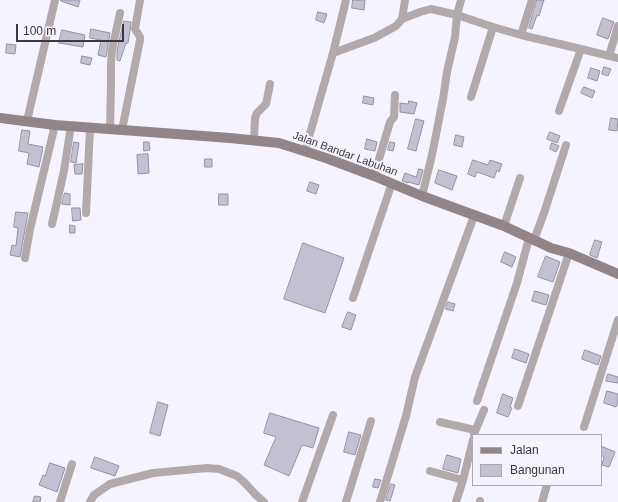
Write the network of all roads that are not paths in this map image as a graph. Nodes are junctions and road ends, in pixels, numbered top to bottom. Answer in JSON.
{"nodes":[{"id":1,"x":55,"y":0,"type":"edge"},
{"id":2,"x":140,"y":0,"type":"edge"},
{"id":3,"x":346,"y":0,"type":"edge"},
{"id":4,"x":405,"y":0,"type":"edge"},
{"id":5,"x":461,"y":0,"type":"edge"},
{"id":6,"x":532,"y":0,"type":"edge"},
{"id":7,"x":120,"y":13,"type":"dead end"},
{"id":8,"x":456,"y":15,"type":"junction"},
{"id":9,"x":402,"y":19,"type":"junction"},
{"id":10,"x":618,"y":26,"type":"edge"},
{"id":11,"x":493,"y":27,"type":"junction"},
{"id":12,"x":521,"y":35,"type":"junction"},
{"id":13,"x":581,"y":48,"type":"junction"},
{"id":14,"x":333,"y":52,"type":"junction"},
{"id":15,"x":609,"y":56,"type":"junction"},
{"id":16,"x":618,"y":58,"type":"edge"},
{"id":17,"x":270,"y":84,"type":"dead end"},
{"id":18,"x":395,"y":95,"type":"dead end"},
{"id":19,"x":471,"y":97,"type":"dead end"},
{"id":20,"x":559,"y":111,"type":"dead end"},
{"id":21,"x":0,"y":118,"type":"edge"},
{"id":22,"x":27,"y":121,"type":"junction"},
{"id":23,"x":55,"y":125,"type":"junction"},
{"id":24,"x":71,"y":126,"type":"junction"},
{"id":25,"x":90,"y":128,"type":"junction"},
{"id":26,"x":110,"y":129,"type":"junction"},
{"id":27,"x":122,"y":130,"type":"junction"},
{"id":28,"x":254,"y":140,"type":"junction"},
{"id":29,"x":566,"y":145,"type":"dead end"},
{"id":30,"x":305,"y":151,"type":"junction"},
{"id":31,"x":374,"y":176,"type":"junction"},
{"id":32,"x":520,"y":178,"type":"dead end"},
{"id":33,"x":392,"y":183,"type":"junction"},
{"id":34,"x":422,"y":196,"type":"junction"},
{"id":35,"x":86,"y":213,"type":"dead end"},
{"id":36,"x":474,"y":216,"type":"junction"},
{"id":37,"x":52,"y":224,"type":"dead end"},
{"id":38,"x":504,"y":226,"type":"junction"},
{"id":39,"x":532,"y":239,"type":"junction"},
{"id":40,"x":569,"y":253,"type":"junction"},
{"id":41,"x":25,"y":258,"type":"dead end"},
{"id":42,"x":618,"y":274,"type":"edge"},
{"id":43,"x":353,"y":298,"type":"dead end"},
{"id":44,"x":618,"y":320,"type":"edge"},
{"id":45,"x":477,"y":401,"type":"dead end"},
{"id":46,"x":518,"y":406,"type":"dead end"},
{"id":47,"x":484,"y":410,"type":"dead end"},
{"id":48,"x":333,"y":415,"type":"dead end"},
{"id":49,"x":371,"y":421,"type":"dead end"},
{"id":50,"x":440,"y":422,"type":"dead end"},
{"id":51,"x":584,"y":427,"type":"dead end"},
{"id":52,"x":475,"y":433,"type":"edge"},
{"id":53,"x":472,"y":444,"type":"edge"},
{"id":54,"x":72,"y":464,"type":"dead end"},
{"id":55,"x":430,"y":471,"type":"dead end"},
{"id":56,"x":463,"y":480,"type":"junction"},
{"id":57,"x":547,"y":486,"type":"edge"},
{"id":58,"x":60,"y":502,"type":"edge"},
{"id":59,"x":90,"y":502,"type":"edge"},
{"id":60,"x":264,"y":502,"type":"edge"},
{"id":61,"x":302,"y":502,"type":"edge"},
{"id":62,"x":346,"y":502,"type":"edge"},
{"id":63,"x":380,"y":502,"type":"edge"},
{"id":64,"x":456,"y":502,"type":"edge"},
{"id":65,"x":542,"y":502,"type":"edge"}],
"edges":[{"from":1,"to":22,"type":"street"},
{"from":2,"to":27,"type":"street"},
{"from":3,"to":14,"type":"street"},
{"from":4,"to":9,"type":"street"},
{"from":5,"to":8,"type":"street"},
{"from":6,"to":12,"type":"street"},
{"from":7,"to":26,"type":"street"},
{"from":8,"to":9,"type":"street"},
{"from":8,"to":11,"type":"street"},
{"from":8,"to":34,"type":"street"},
{"from":9,"to":14,"type":"street"},
{"from":10,"to":15,"type":"street"},
{"from":11,"to":12,"type":"street"},
{"from":11,"to":19,"type":"street"},
{"from":12,"to":13,"type":"street"},
{"from":13,"to":15,"type":"street"},
{"from":13,"to":20,"type":"street"},
{"from":14,"to":30,"type":"street"},
{"from":15,"to":16,"type":"street"},
{"from":17,"to":28,"type":"street"},
{"from":18,"to":31,"type":"street"},
{"from":21,"to":22,"type":"main road","name":"Jalan Bandar Labuhan"},
{"from":22,"to":23,"type":"main road","name":"Jalan Bandar Labuhan"},
{"from":23,"to":24,"type":"main road","name":"Jalan Bandar Labuhan"},
{"from":23,"to":41,"type":"street"},
{"from":24,"to":25,"type":"main road","name":"Jalan Bandar Labuhan"},
{"from":24,"to":37,"type":"street"},
{"from":25,"to":26,"type":"main road","name":"Jalan Bandar Labuhan"},
{"from":25,"to":35,"type":"street"},
{"from":26,"to":27,"type":"main road","name":"Jalan Bandar Labuhan"},
{"from":27,"to":28,"type":"main road","name":"Jalan Bandar Labuhan"},
{"from":28,"to":30,"type":"main road","name":"Jalan Bandar Labuhan"},
{"from":29,"to":39,"type":"street"},
{"from":30,"to":31,"type":"main road","name":"Jalan Bandar Labuhan"},
{"from":31,"to":33,"type":"main road","name":"Jalan Bandar Labuhan"},
{"from":32,"to":38,"type":"street"},
{"from":33,"to":34,"type":"main road","name":"Jalan Bandar Labuhan"},
{"from":33,"to":43,"type":"street"},
{"from":34,"to":36,"type":"main road","name":"Jalan Bandar Labuhan"},
{"from":36,"to":38,"type":"main road","name":"Jalan Bandar Labuhan"},
{"from":36,"to":63,"type":"street"},
{"from":38,"to":39,"type":"main road","name":"Jalan Bandar Labuhan"},
{"from":39,"to":40,"type":"main road","name":"Jalan Bandar Labuhan"},
{"from":39,"to":45,"type":"street"},
{"from":40,"to":42,"type":"main road","name":"Jalan Bandar Labuhan"},
{"from":40,"to":46,"type":"street"},
{"from":44,"to":51,"type":"street"},
{"from":47,"to":52,"type":"street"},
{"from":48,"to":61,"type":"street"},
{"from":49,"to":62,"type":"street"},
{"from":50,"to":52,"type":"street"},
{"from":53,"to":56,"type":"street"},
{"from":54,"to":58,"type":"street"},
{"from":55,"to":56,"type":"street"},
{"from":56,"to":64,"type":"street"},
{"from":57,"to":65,"type":"street"},
{"from":59,"to":60,"type":"street"}]}
